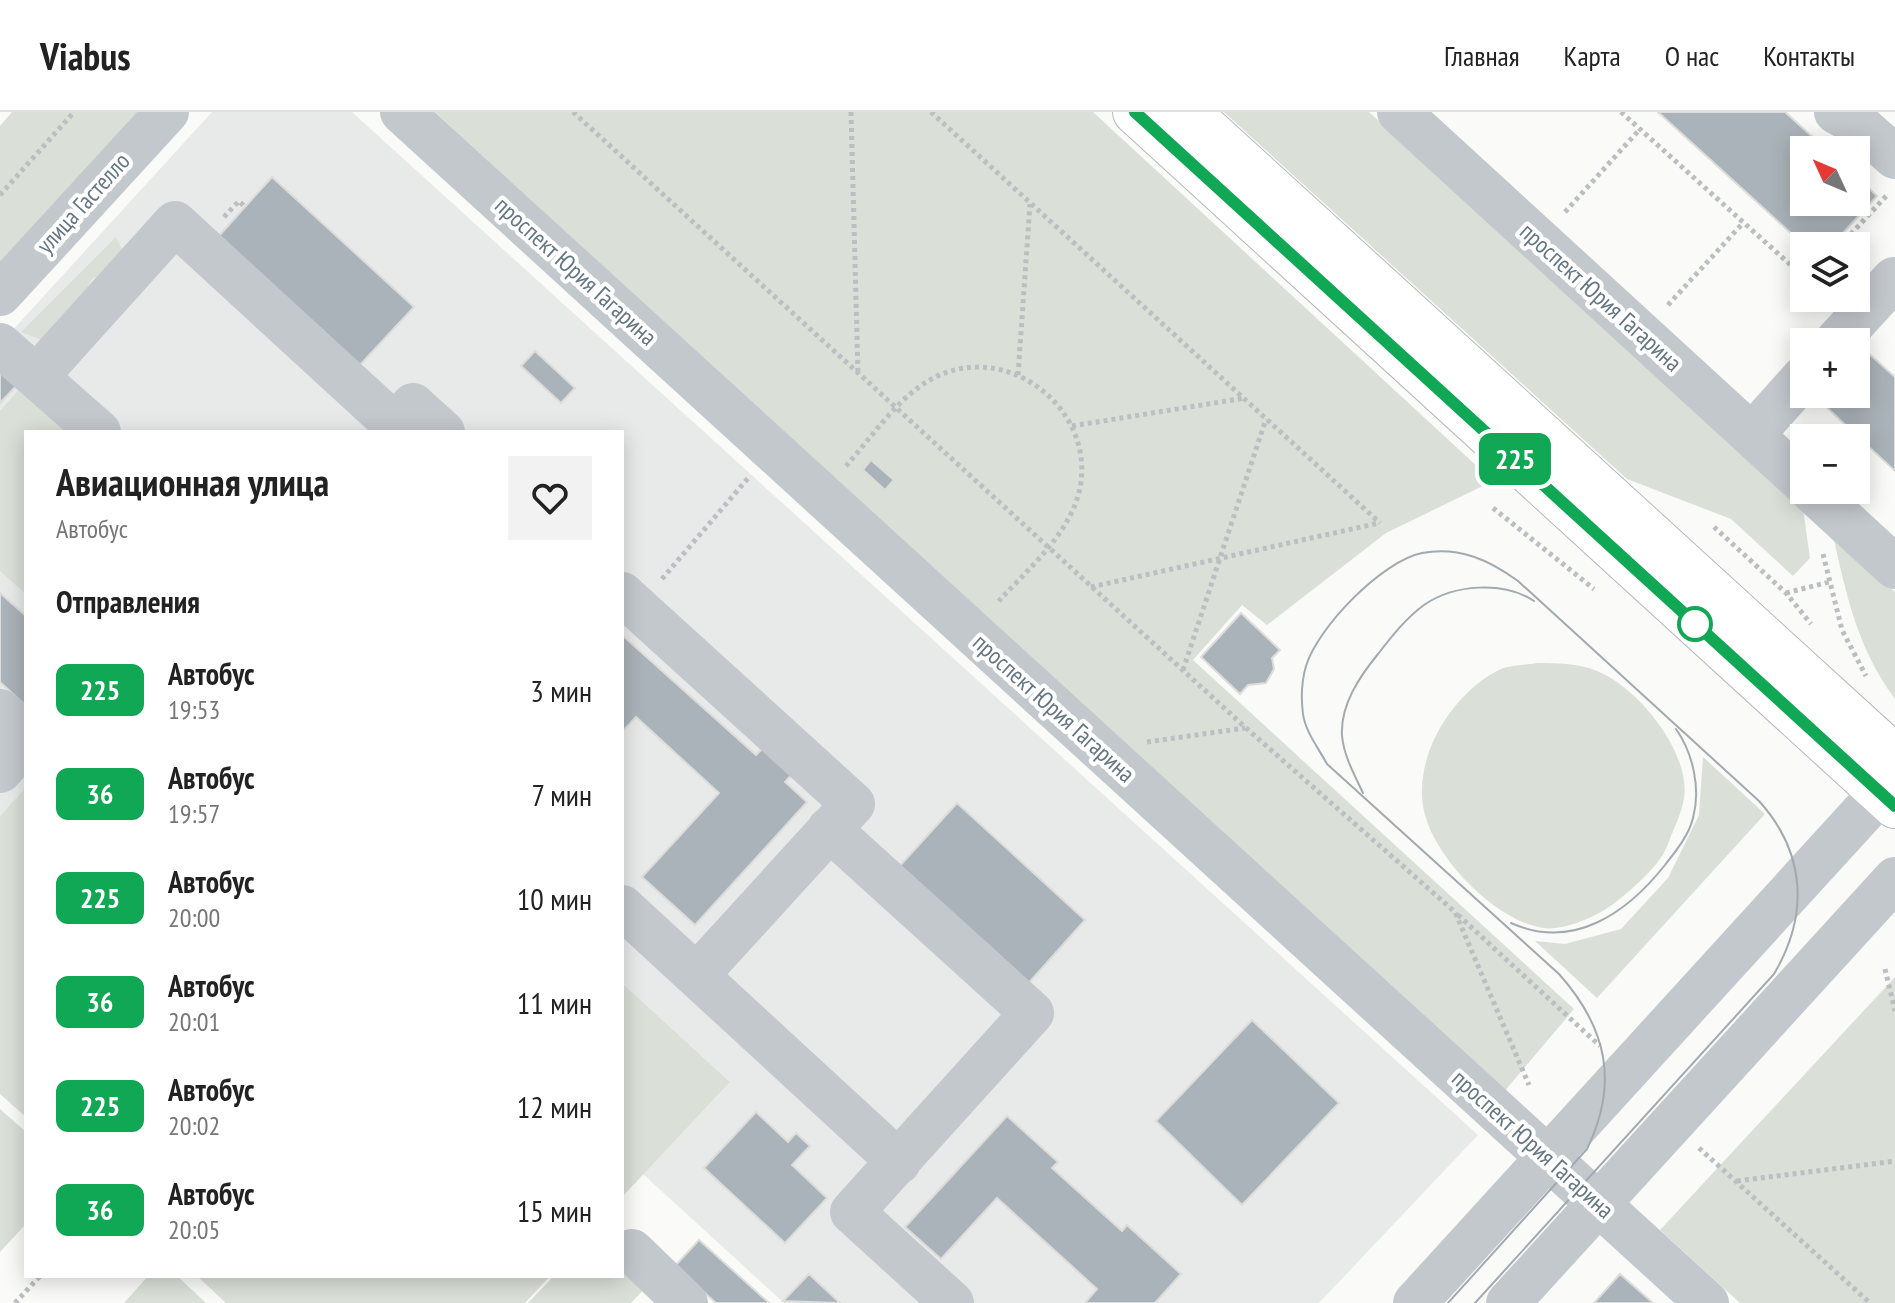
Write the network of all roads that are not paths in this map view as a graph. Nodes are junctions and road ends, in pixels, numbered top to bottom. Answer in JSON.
{"nodes":[{"id":1,"x":167,"y":112,"type":"edge"},
{"id":2,"x":402,"y":112,"type":"edge"},
{"id":3,"x":1135,"y":112,"type":"edge"},
{"id":4,"x":1188,"y":112,"type":"edge"},
{"id":5,"x":1399,"y":112,"type":"edge"},
{"id":6,"x":1854,"y":116,"type":"edge"},
{"id":7,"x":1895,"y":157,"type":"edge"},
{"id":8,"x":1895,"y":279,"type":"edge"},
{"id":9,"x":0,"y":294,"type":"edge"},
{"id":10,"x":1849,"y":328,"type":"edge"},
{"id":11,"x":0,"y":345,"type":"edge"},
{"id":12,"x":37,"y":376,"type":"junction"},
{"id":13,"x":1790,"y":393,"type":"edge"},
{"id":14,"x":392,"y":428,"type":"edge"},
{"id":15,"x":97,"y":430,"type":"edge"},
{"id":16,"x":441,"y":430,"type":"edge"},
{"id":17,"x":1752,"y":435,"type":"junction"},
{"id":18,"x":1790,"y":470,"type":"edge"},
{"id":19,"x":1826,"y":504,"type":"edge"},
{"id":20,"x":1895,"y":567,"type":"edge"},
{"id":21,"x":630,"y":601,"type":"edge"},
{"id":22,"x":0,"y":711,"type":"edge"},
{"id":23,"x":24,"y":732,"type":"edge"},
{"id":24,"x":24,"y":744,"type":"edge"},
{"id":25,"x":0,"y":771,"type":"edge"},
{"id":26,"x":1891,"y":783,"type":"edge"},
{"id":27,"x":829,"y":829,"type":"junction"},
{"id":28,"x":1895,"y":879,"type":"edge"},
{"id":29,"x":624,"y":909,"type":"edge"},
{"id":30,"x":697,"y":975,"type":"junction"},
{"id":31,"x":1548,"y":1158,"type":"junction"},
{"id":32,"x":899,"y":1162,"type":"junction"},
{"id":33,"x":1598,"y":1204,"type":"junction"},
{"id":34,"x":632,"y":1251,"type":"dead end"},
{"id":35,"x":686,"y":1303,"type":"edge"},
{"id":36,"x":952,"y":1303,"type":"edge"},
{"id":37,"x":1415,"y":1303,"type":"edge"},
{"id":38,"x":1508,"y":1303,"type":"edge"},
{"id":39,"x":1707,"y":1303,"type":"edge"}],
"edges":[{"from":1,"to":9,"type":"street","name":"улица Гастелло"},
{"from":2,"to":31,"type":"street","name":"проспект Юрия Гагарина"},
{"from":3,"to":26,"type":"main road"},
{"from":4,"to":26,"type":"main road"},
{"from":5,"to":17,"type":"street","name":"проспект Юрия Гагарина"},
{"from":6,"to":7,"type":"street"},
{"from":8,"to":10,"type":"street"},
{"from":11,"to":12,"type":"street"},
{"from":12,"to":14,"type":"street"},
{"from":12,"to":15,"type":"street"},
{"from":13,"to":17,"type":"street"},
{"from":14,"to":16,"type":"street"},
{"from":17,"to":18,"type":"street","name":"проспект Юрия Гагарина"},
{"from":19,"to":20,"type":"street"},
{"from":21,"to":27,"type":"street"},
{"from":22,"to":23,"type":"street"},
{"from":24,"to":25,"type":"street"},
{"from":26,"to":31,"type":"street"},
{"from":27,"to":30,"type":"street"},
{"from":27,"to":32,"type":"street"},
{"from":28,"to":33,"type":"street"},
{"from":29,"to":30,"type":"street"},
{"from":30,"to":32,"type":"street"},
{"from":31,"to":33,"type":"street","name":"проспект Юрия Гагарина"},
{"from":31,"to":37,"type":"street"},
{"from":32,"to":36,"type":"street"},
{"from":33,"to":38,"type":"street"},
{"from":33,"to":39,"type":"street","name":"проспект Юрия Гагарина"},
{"from":34,"to":35,"type":"street"}]}
